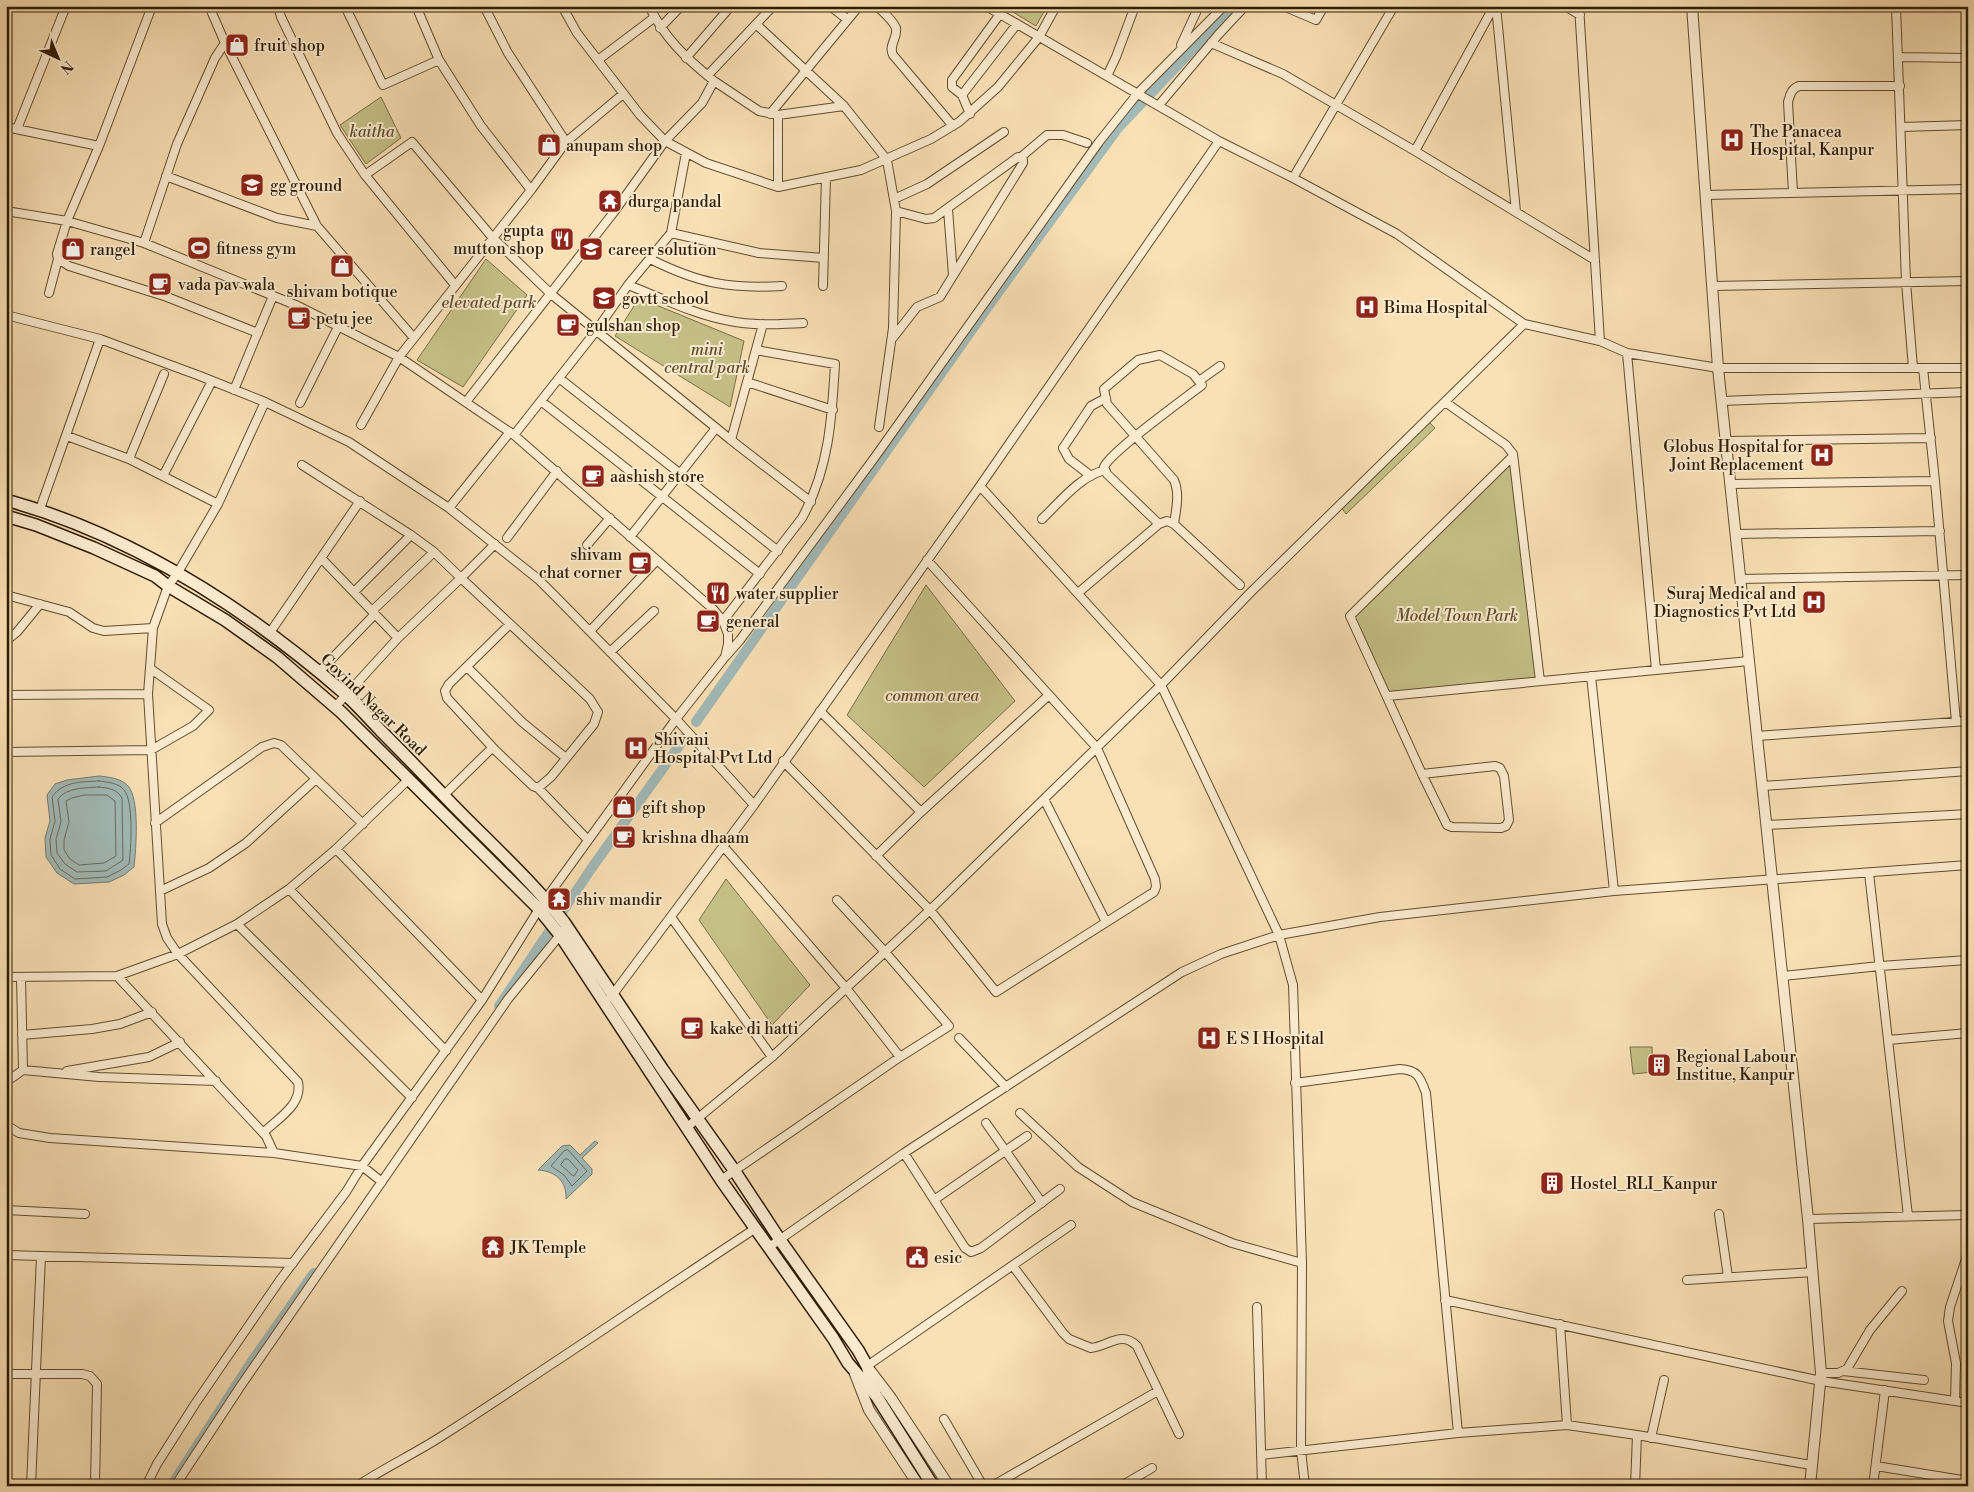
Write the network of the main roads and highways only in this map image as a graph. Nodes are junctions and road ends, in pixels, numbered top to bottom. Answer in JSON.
{"nodes":[{"id":1,"x":6,"y":500,"type":"edge"},
{"id":2,"x":6,"y":516,"type":"edge"},
{"id":3,"x":546,"y":906,"type":"junction"},
{"id":4,"x":877,"y":1397,"type":"junction"},
{"id":5,"x":933,"y":1486,"type":"edge"}],
"edges":[{"from":1,"to":3,"type":"main road","name":"Govind Nagar Road"},
{"from":2,"to":3,"type":"main road","name":"Govind Nagar Road"},
{"from":3,"to":4,"type":"main road"},
{"from":3,"to":4,"type":"main road","name":"Govind Nagar Road"},
{"from":4,"to":5,"type":"main road"}]}
